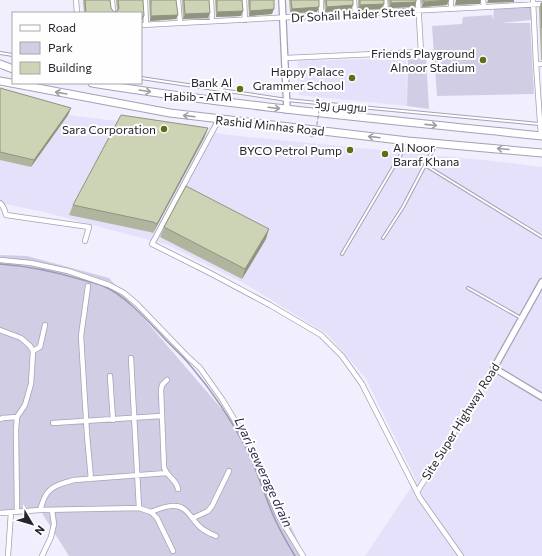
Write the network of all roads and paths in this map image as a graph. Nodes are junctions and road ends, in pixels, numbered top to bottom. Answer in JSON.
{"nodes":[{"id":1,"x":76,"y":0,"type":"edge"},
{"id":2,"x":112,"y":0,"type":"edge"},
{"id":3,"x":145,"y":0,"type":"edge"},
{"id":4,"x":178,"y":0,"type":"edge"},
{"id":5,"x":211,"y":0,"type":"edge"},
{"id":6,"x":244,"y":0,"type":"edge"},
{"id":7,"x":282,"y":0,"type":"edge"},
{"id":8,"x":321,"y":0,"type":"edge"},
{"id":9,"x":354,"y":0,"type":"edge"},
{"id":10,"x":385,"y":0,"type":"edge"},
{"id":11,"x":418,"y":0,"type":"edge"},
{"id":12,"x":451,"y":0,"type":"edge"},
{"id":13,"x":484,"y":0,"type":"edge"},
{"id":14,"x":534,"y":2,"type":"edge"},
{"id":15,"x":516,"y":3,"type":"edge"},
{"id":16,"x":542,"y":4,"type":"edge"},
{"id":17,"x":484,"y":7,"type":"junction"},
{"id":18,"x":451,"y":9,"type":"junction"},
{"id":19,"x":418,"y":11,"type":"junction"},
{"id":20,"x":77,"y":12,"type":"edge"},
{"id":21,"x":113,"y":12,"type":"edge"},
{"id":22,"x":386,"y":12,"type":"junction"},
{"id":23,"x":354,"y":14,"type":"junction"},
{"id":24,"x":321,"y":16,"type":"junction"},
{"id":25,"x":283,"y":18,"type":"junction"},
{"id":26,"x":244,"y":20,"type":"junction"},
{"id":27,"x":212,"y":22,"type":"junction"},
{"id":28,"x":180,"y":23,"type":"junction"},
{"id":29,"x":144,"y":25,"type":"edge"},
{"id":30,"x":0,"y":53,"type":"edge"},
{"id":31,"x":12,"y":56,"type":"edge"},
{"id":32,"x":285,"y":58,"type":"junction"},
{"id":33,"x":536,"y":64,"type":"junction"},
{"id":34,"x":542,"y":64,"type":"edge"},
{"id":35,"x":0,"y":65,"type":"edge"},
{"id":36,"x":12,"y":69,"type":"edge"},
{"id":37,"x":142,"y":78,"type":"edge"},
{"id":38,"x":0,"y":82,"type":"edge"},
{"id":39,"x":98,"y":84,"type":"edge"},
{"id":40,"x":287,"y":100,"type":"junction"},
{"id":41,"x":287,"y":110,"type":"junction"},
{"id":42,"x":319,"y":111,"type":"dead end"},
{"id":43,"x":219,"y":119,"type":"junction"},
{"id":44,"x":541,"y":124,"type":"edge"},
{"id":45,"x":310,"y":136,"type":"dead end"},
{"id":46,"x":542,"y":136,"type":"edge"},
{"id":47,"x":408,"y":141,"type":"junction"},
{"id":48,"x":436,"y":143,"type":"junction"},
{"id":49,"x":542,"y":153,"type":"edge"},
{"id":50,"x":425,"y":165,"type":"junction"},
{"id":51,"x":0,"y":203,"type":"edge"},
{"id":52,"x":542,"y":237,"type":"edge"},
{"id":53,"x":383,"y":238,"type":"dead end"},
{"id":54,"x":86,"y":241,"type":"dead end"},
{"id":55,"x":342,"y":254,"type":"dead end"},
{"id":56,"x":0,"y":260,"type":"edge"},
{"id":57,"x":542,"y":282,"type":"edge"},
{"id":58,"x":88,"y":286,"type":"dead end"},
{"id":59,"x":468,"y":288,"type":"dead end"},
{"id":60,"x":522,"y":319,"type":"junction"},
{"id":61,"x":45,"y":325,"type":"dead end"},
{"id":62,"x":0,"y":330,"type":"edge"},
{"id":63,"x":33,"y":351,"type":"junction"},
{"id":64,"x":131,"y":358,"type":"dead end"},
{"id":65,"x":494,"y":368,"type":"junction"},
{"id":66,"x":110,"y":376,"type":"dead end"},
{"id":67,"x":167,"y":380,"type":"dead end"},
{"id":68,"x":542,"y":397,"type":"edge"},
{"id":69,"x":161,"y":416,"type":"junction"},
{"id":70,"x":17,"y":417,"type":"junction"},
{"id":71,"x":135,"y":418,"type":"junction"},
{"id":72,"x":0,"y":420,"type":"edge"},
{"id":73,"x":113,"y":420,"type":"junction"},
{"id":74,"x":86,"y":422,"type":"junction"},
{"id":75,"x":53,"y":423,"type":"dead end"},
{"id":76,"x":230,"y":471,"type":"dead end"},
{"id":77,"x":167,"y":474,"type":"junction"},
{"id":78,"x":137,"y":476,"type":"junction"},
{"id":79,"x":91,"y":479,"type":"junction"},
{"id":80,"x":178,"y":489,"type":"dead end"},
{"id":81,"x":417,"y":492,"type":"junction"},
{"id":82,"x":139,"y":508,"type":"junction"},
{"id":83,"x":40,"y":510,"type":"junction"},
{"id":84,"x":52,"y":510,"type":"junction"},
{"id":85,"x":14,"y":512,"type":"junction"},
{"id":86,"x":151,"y":512,"type":"junction"},
{"id":87,"x":0,"y":513,"type":"edge"},
{"id":88,"x":192,"y":518,"type":"junction"},
{"id":89,"x":216,"y":536,"type":"dead end"},
{"id":90,"x":173,"y":551,"type":"dead end"},
{"id":91,"x":8,"y":556,"type":"edge"},
{"id":92,"x":42,"y":556,"type":"edge"},
{"id":93,"x":303,"y":556,"type":"edge"},
{"id":94,"x":461,"y":556,"type":"edge"}],
"edges":[{"from":1,"to":20,"type":"street"},
{"from":2,"to":21,"type":"street"},
{"from":3,"to":29,"type":"street"},
{"from":4,"to":28,"type":"street"},
{"from":5,"to":27,"type":"street"},
{"from":6,"to":26,"type":"street"},
{"from":7,"to":25,"type":"street"},
{"from":8,"to":24,"type":"street"},
{"from":9,"to":23,"type":"street"},
{"from":10,"to":22,"type":"street"},
{"from":11,"to":19,"type":"street"},
{"from":12,"to":18,"type":"street"},
{"from":13,"to":17,"type":"street"},
{"from":14,"to":15,"type":"street","name":"Dr Sohail Haider Street"},
{"from":14,"to":16,"type":"street","name":"Dr Sohail Haider Street"},
{"from":14,"to":33,"type":"street"},
{"from":15,"to":17,"type":"street","name":"Dr Sohail Haider Street"},
{"from":17,"to":18,"type":"street","name":"Dr Sohail Haider Street"},
{"from":18,"to":19,"type":"street","name":"Dr Sohail Haider Street"},
{"from":19,"to":22,"type":"street","name":"Dr Sohail Haider Street"},
{"from":19,"to":32,"type":"street"},
{"from":22,"to":23,"type":"street","name":"Dr Sohail Haider Street"},
{"from":23,"to":24,"type":"street","name":"Dr Sohail Haider Street"},
{"from":24,"to":25,"type":"street","name":"Dr Sohail Haider Street"},
{"from":25,"to":26,"type":"street","name":"Dr Sohail Haider Street"},
{"from":25,"to":32,"type":"street"},
{"from":26,"to":27,"type":"street","name":"Dr Sohail Haider Street"},
{"from":27,"to":28,"type":"street","name":"Dr Sohail Haider Street"},
{"from":28,"to":29,"type":"street","name":"Dr Sohail Haider Street"},
{"from":30,"to":31,"type":"lane"},
{"from":32,"to":40,"type":"street"},
{"from":33,"to":34,"type":"street"},
{"from":33,"to":44,"type":"street"},
{"from":35,"to":36,"type":"main road"},
{"from":37,"to":40,"type":"lane","name":"سروس روڈ"},
{"from":43,"to":38,"type":"main road","name":"Rashid Minhas Road","one_way":true},
{"from":39,"to":41,"type":"main road","name":"Rashid Minhas Road","one_way":true},
{"from":40,"to":41,"type":"street"},
{"from":40,"to":44,"type":"lane","name":"سروس روڈ"},
{"from":41,"to":46,"type":"main road","name":"Rashid Minhas Road","one_way":true},
{"from":42,"to":45,"type":"path","bridge":true},
{"from":47,"to":43,"type":"main road","name":"Rashid Minhas Road","one_way":true},
{"from":43,"to":81,"type":"street"},
{"from":44,"to":46,"type":"street"},
{"from":47,"to":48,"type":"main road","name":"Rashid Minhas Road"},
{"from":47,"to":55,"type":"lane"},
{"from":49,"to":48,"type":"main road","name":"Rashid Minhas Road","one_way":true},
{"from":48,"to":50,"type":"lane"},
{"from":50,"to":52,"type":"lane"},
{"from":50,"to":53,"type":"lane"},
{"from":51,"to":54,"type":"street"},
{"from":56,"to":93,"type":"street"},
{"from":57,"to":60,"type":"street","name":"Site Super Highway Road"},
{"from":58,"to":74,"type":"street"},
{"from":59,"to":60,"type":"lane"},
{"from":60,"to":65,"type":"street","name":"Site Super Highway Road"},
{"from":61,"to":63,"type":"street"},
{"from":62,"to":63,"type":"street"},
{"from":63,"to":70,"type":"street"},
{"from":64,"to":71,"type":"street"},
{"from":65,"to":68,"type":"street"},
{"from":65,"to":81,"type":"street","name":"Site Super Highway Road"},
{"from":66,"to":73,"type":"street"},
{"from":67,"to":69,"type":"street"},
{"from":69,"to":71,"type":"street"},
{"from":69,"to":77,"type":"street"},
{"from":70,"to":72,"type":"street"},
{"from":70,"to":85,"type":"street"},
{"from":71,"to":73,"type":"street"},
{"from":71,"to":78,"type":"street"},
{"from":73,"to":74,"type":"street"},
{"from":74,"to":75,"type":"street"},
{"from":74,"to":79,"type":"street"},
{"from":76,"to":88,"type":"street"},
{"from":77,"to":78,"type":"street"},
{"from":77,"to":80,"type":"street"},
{"from":78,"to":79,"type":"street"},
{"from":78,"to":82,"type":"street"},
{"from":79,"to":83,"type":"street"},
{"from":81,"to":94,"type":"street","name":"Site Super Highway Road"},
{"from":82,"to":84,"type":"street"},
{"from":82,"to":86,"type":"street"},
{"from":83,"to":84,"type":"street"},
{"from":83,"to":85,"type":"street"},
{"from":84,"to":92,"type":"street"},
{"from":85,"to":87,"type":"street"},
{"from":85,"to":91,"type":"street"},
{"from":86,"to":88,"type":"street"},
{"from":86,"to":90,"type":"street"},
{"from":88,"to":89,"type":"street"}]}
